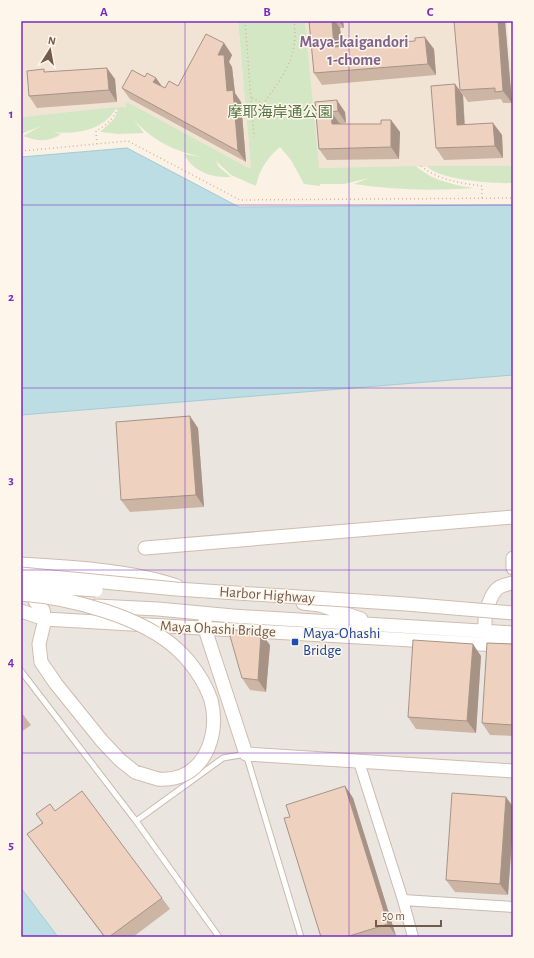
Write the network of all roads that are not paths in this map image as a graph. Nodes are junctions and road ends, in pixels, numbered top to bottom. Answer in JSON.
{"nodes":[{"id":1,"x":513,"y":517,"type":"edge"},
{"id":2,"x":145,"y":548,"type":"dead end"},
{"id":3,"x":513,"y":558,"type":"edge"},
{"id":4,"x":21,"y":564,"type":"edge"},
{"id":5,"x":513,"y":568,"type":"edge"},
{"id":6,"x":21,"y":574,"type":"edge"},
{"id":7,"x":513,"y":583,"type":"edge"},
{"id":8,"x":21,"y":585,"type":"edge"},
{"id":9,"x":21,"y":595,"type":"edge"},
{"id":10,"x":35,"y":601,"type":"junction"},
{"id":11,"x":21,"y":611,"type":"edge"},
{"id":12,"x":205,"y":613,"type":"junction"},
{"id":13,"x":513,"y":613,"type":"edge"},
{"id":14,"x":45,"y":618,"type":"junction"},
{"id":15,"x":513,"y":618,"type":"edge"},
{"id":16,"x":378,"y":624,"type":"junction"},
{"id":17,"x":205,"y":628,"type":"junction"},
{"id":18,"x":485,"y":631,"type":"junction"},
{"id":19,"x":513,"y":633,"type":"edge"},
{"id":20,"x":513,"y":641,"type":"edge"},
{"id":21,"x":513,"y":646,"type":"edge"},
{"id":22,"x":21,"y":671,"type":"edge"},
{"id":23,"x":246,"y":754,"type":"junction"},
{"id":24,"x":359,"y":762,"type":"junction"},
{"id":25,"x":513,"y":771,"type":"edge"},
{"id":26,"x":136,"y":821,"type":"junction"},
{"id":27,"x":403,"y":900,"type":"junction"},
{"id":28,"x":513,"y":907,"type":"edge"},
{"id":29,"x":219,"y":937,"type":"edge"},
{"id":30,"x":301,"y":937,"type":"edge"},
{"id":31,"x":413,"y":937,"type":"edge"}],
"edges":[{"from":1,"to":2,"type":"street"},
{"from":3,"to":5,"type":"street"},
{"from":4,"to":16,"type":"street"},
{"from":6,"to":13,"type":"street","name":"Harbor Highway","bridge":true},
{"from":7,"to":18,"type":"street"},
{"from":8,"to":15,"type":"street","name":"Harbor Highway","bridge":true},
{"from":9,"to":10,"type":"street","name":"Maya Ohashi Bridge"},
{"from":9,"to":14,"type":"street","bridge":true},
{"from":10,"to":12,"type":"street","name":"Maya Ohashi Bridge"},
{"from":10,"to":14,"type":"street"},
{"from":11,"to":14,"type":"street","name":"Maya Ohashi Bridge"},
{"from":12,"to":16,"type":"street","name":"Maya Ohashi Bridge"},
{"from":12,"to":17,"type":"street"},
{"from":14,"to":17,"type":"street","name":"Maya Ohashi Bridge"},
{"from":16,"to":18,"type":"street","name":"Maya Ohashi Bridge"},
{"from":17,"to":21,"type":"street","name":"Maya Ohashi Bridge"},
{"from":17,"to":23,"type":"street"},
{"from":18,"to":19,"type":"street","name":"Maya Ohashi Bridge"},
{"from":18,"to":20,"type":"street"},
{"from":22,"to":26,"type":"lane"},
{"from":23,"to":24,"type":"street"},
{"from":23,"to":26,"type":"lane"},
{"from":23,"to":30,"type":"lane"},
{"from":24,"to":25,"type":"street"},
{"from":24,"to":27,"type":"street"},
{"from":26,"to":29,"type":"lane"},
{"from":27,"to":28,"type":"street"},
{"from":27,"to":31,"type":"street"}]}
